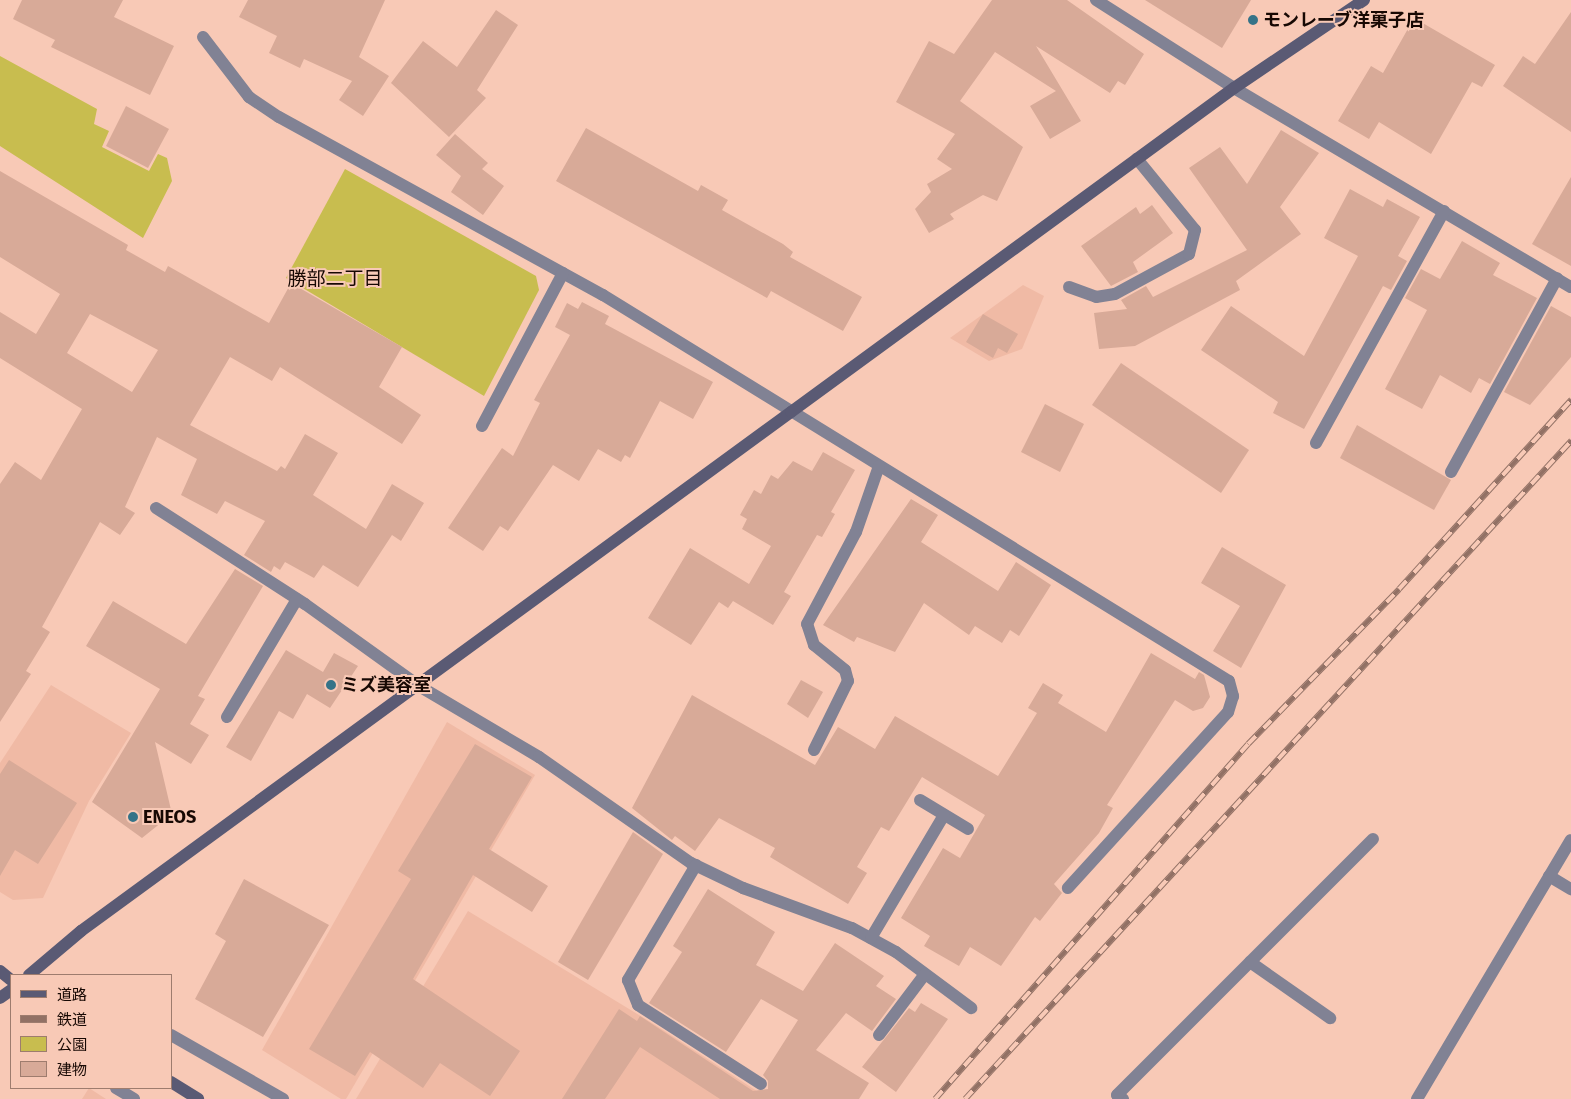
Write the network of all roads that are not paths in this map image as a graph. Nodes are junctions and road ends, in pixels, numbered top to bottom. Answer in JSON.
{"nodes":[{"id":1,"x":1096,"y":0,"type":"edge"},
{"id":2,"x":1364,"y":0,"type":"edge"},
{"id":3,"x":203,"y":37,"type":"dead end"},
{"id":4,"x":1234,"y":88,"type":"junction"},
{"id":5,"x":1137,"y":159,"type":"junction"},
{"id":6,"x":1444,"y":211,"type":"junction"},
{"id":7,"x":563,"y":273,"type":"junction"},
{"id":8,"x":1557,"y":278,"type":"junction"},
{"id":9,"x":1069,"y":287,"type":"dead end"},
{"id":10,"x":1571,"y":287,"type":"edge"},
{"id":11,"x":791,"y":412,"type":"junction"},
{"id":12,"x":482,"y":426,"type":"dead end"},
{"id":13,"x":1316,"y":443,"type":"dead end"},
{"id":14,"x":879,"y":466,"type":"junction"},
{"id":15,"x":1451,"y":472,"type":"dead end"},
{"id":16,"x":156,"y":508,"type":"dead end"},
{"id":17,"x":297,"y":599,"type":"junction"},
{"id":18,"x":419,"y":686,"type":"junction"},
{"id":19,"x":227,"y":717,"type":"dead end"},
{"id":20,"x":814,"y":750,"type":"dead end"},
{"id":21,"x":920,"y":800,"type":"dead end"},
{"id":22,"x":944,"y":815,"type":"junction"},
{"id":23,"x":968,"y":829,"type":"dead end"},
{"id":24,"x":1373,"y":839,"type":"dead end"},
{"id":25,"x":1571,"y":840,"type":"edge"},
{"id":26,"x":696,"y":865,"type":"junction"},
{"id":27,"x":1549,"y":876,"type":"junction"},
{"id":28,"x":1068,"y":888,"type":"dead end"},
{"id":29,"x":1571,"y":889,"type":"edge"},
{"id":30,"x":871,"y":938,"type":"junction"},
{"id":31,"x":1250,"y":962,"type":"junction"},
{"id":32,"x":0,"y":971,"type":"edge"},
{"id":33,"x":30,"y":974,"type":"edge"},
{"id":34,"x":925,"y":974,"type":"junction"},
{"id":35,"x":10,"y":979,"type":"edge"},
{"id":36,"x":971,"y":1008,"type":"dead end"},
{"id":37,"x":1330,"y":1018,"type":"dead end"},
{"id":38,"x":879,"y":1035,"type":"dead end"},
{"id":39,"x":172,"y":1036,"type":"edge"},
{"id":40,"x":172,"y":1083,"type":"edge"},
{"id":41,"x":761,"y":1084,"type":"dead end"},
{"id":42,"x":118,"y":1089,"type":"edge"},
{"id":43,"x":134,"y":1099,"type":"edge"},
{"id":44,"x":198,"y":1099,"type":"edge"},
{"id":45,"x":283,"y":1099,"type":"edge"},
{"id":46,"x":1123,"y":1099,"type":"edge"},
{"id":47,"x":1417,"y":1099,"type":"edge"}],
"edges":[{"from":1,"to":4,"type":"street"},
{"from":2,"to":4,"type":"street"},
{"from":3,"to":7,"type":"street"},
{"from":4,"to":5,"type":"street"},
{"from":4,"to":6,"type":"street"},
{"from":5,"to":9,"type":"street"},
{"from":5,"to":11,"type":"street"},
{"from":6,"to":8,"type":"street"},
{"from":6,"to":13,"type":"street"},
{"from":7,"to":11,"type":"street"},
{"from":7,"to":12,"type":"street"},
{"from":8,"to":10,"type":"street"},
{"from":8,"to":15,"type":"street"},
{"from":11,"to":14,"type":"street"},
{"from":11,"to":18,"type":"street"},
{"from":14,"to":20,"type":"street"},
{"from":14,"to":28,"type":"street"},
{"from":16,"to":17,"type":"street"},
{"from":17,"to":18,"type":"street"},
{"from":17,"to":19,"type":"street"},
{"from":18,"to":26,"type":"street"},
{"from":18,"to":33,"type":"street"},
{"from":21,"to":22,"type":"street"},
{"from":22,"to":23,"type":"street"},
{"from":22,"to":30,"type":"street"},
{"from":24,"to":31,"type":"street"},
{"from":25,"to":27,"type":"street"},
{"from":26,"to":30,"type":"street"},
{"from":26,"to":41,"type":"street"},
{"from":27,"to":29,"type":"street"},
{"from":27,"to":47,"type":"street"},
{"from":30,"to":34,"type":"street"},
{"from":31,"to":37,"type":"street"},
{"from":31,"to":46,"type":"street"},
{"from":32,"to":35,"type":"street"},
{"from":34,"to":36,"type":"street"},
{"from":34,"to":38,"type":"street"},
{"from":39,"to":45,"type":"street"},
{"from":40,"to":44,"type":"street"},
{"from":42,"to":43,"type":"street"}]}
